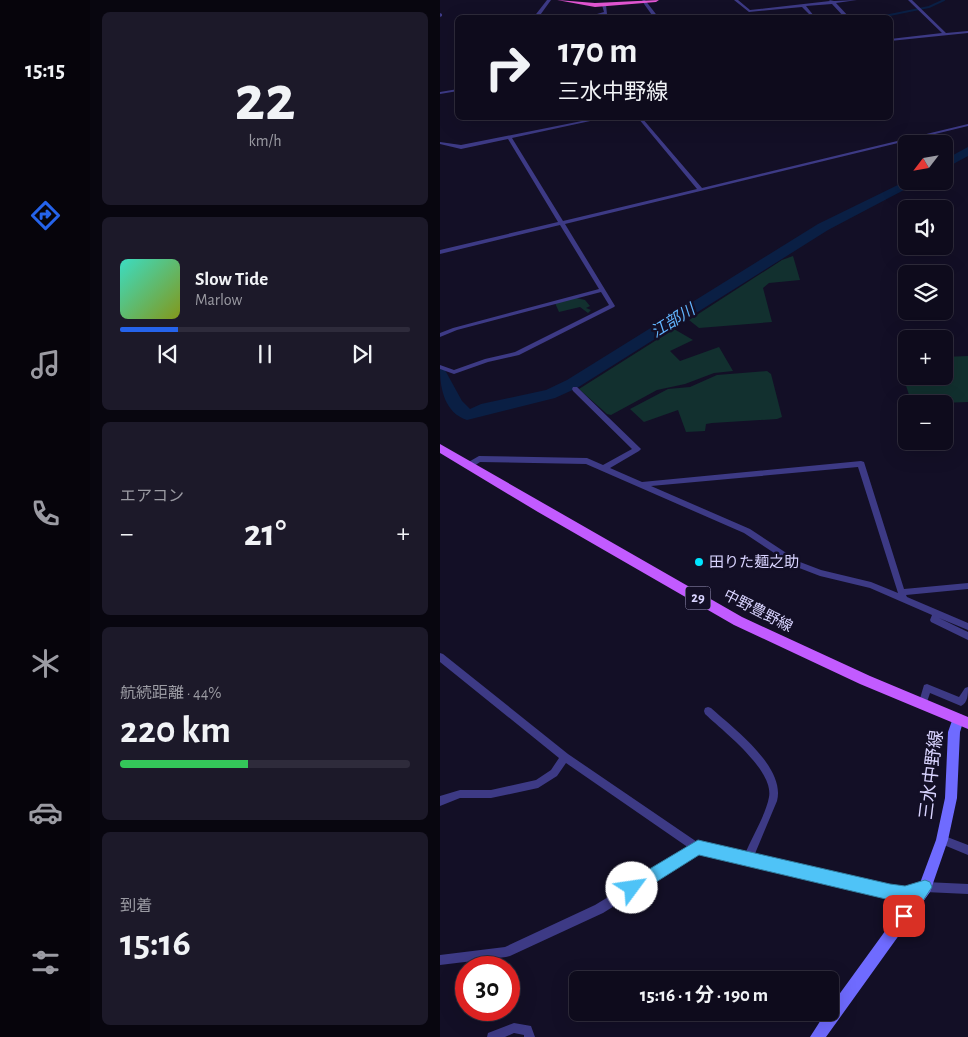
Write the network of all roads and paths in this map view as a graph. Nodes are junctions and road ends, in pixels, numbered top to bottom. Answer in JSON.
{"nodes":[{"id":1,"x":548,"y":0,"type":"edge"},
{"id":2,"x":560,"y":0,"type":"edge"},
{"id":3,"x":656,"y":0,"type":"edge"},
{"id":4,"x":736,"y":0,"type":"edge"},
{"id":5,"x":855,"y":0,"type":"edge"},
{"id":6,"x":910,"y":0,"type":"edge"},
{"id":7,"x":644,"y":1,"type":"junction"},
{"id":8,"x":832,"y":1,"type":"edge"},
{"id":9,"x":604,"y":5,"type":"junction"},
{"id":10,"x":803,"y":5,"type":"junction"},
{"id":11,"x":537,"y":15,"type":"edge"},
{"id":12,"x":607,"y":15,"type":"edge"},
{"id":13,"x":655,"y":15,"type":"edge"},
{"id":14,"x":811,"y":15,"type":"edge"},
{"id":15,"x":845,"y":15,"type":"edge"},
{"id":16,"x":968,"y":32,"type":"edge"},
{"id":17,"x":944,"y":33,"type":"junction"},
{"id":18,"x":893,"y":40,"type":"edge"},
{"id":19,"x":455,"y":90,"type":"edge"},
{"id":20,"x":440,"y":93,"type":"edge"},
{"id":21,"x":592,"y":120,"type":"edge"},
{"id":22,"x":642,"y":120,"type":"edge"},
{"id":23,"x":968,"y":125,"type":"edge"},
{"id":24,"x":509,"y":137,"type":"junction"},
{"id":25,"x":440,"y":143,"type":"edge"},
{"id":26,"x":700,"y":189,"type":"junction"},
{"id":27,"x":560,"y":222,"type":"junction"},
{"id":28,"x":440,"y":252,"type":"edge"},
{"id":29,"x":602,"y":290,"type":"junction"},
{"id":30,"x":440,"y":335,"type":"edge"},
{"id":31,"x":440,"y":367,"type":"edge"},
{"id":32,"x":575,"y":389,"type":"dead end"},
{"id":33,"x":440,"y":448,"type":"edge"},
{"id":34,"x":468,"y":466,"type":"junction"},
{"id":35,"x":604,"y":468,"type":"junction"},
{"id":36,"x":643,"y":484,"type":"junction"},
{"id":37,"x":968,"y":586,"type":"edge"},
{"id":38,"x":903,"y":596,"type":"junction"},
{"id":39,"x":936,"y":614,"type":"junction"},
{"id":40,"x":968,"y":627,"type":"edge"},
{"id":41,"x":968,"y":636,"type":"edge"},
{"id":42,"x":440,"y":657,"type":"edge"},
{"id":43,"x":968,"y":691,"type":"edge"},
{"id":44,"x":922,"y":705,"type":"junction"},
{"id":45,"x":708,"y":711,"type":"dead end"},
{"id":46,"x":963,"y":721,"type":"edge"},
{"id":47,"x":565,"y":757,"type":"junction"},
{"id":48,"x":440,"y":801,"type":"edge"},
{"id":49,"x":942,"y":840,"type":"junction"},
{"id":50,"x":698,"y":848,"type":"junction"},
{"id":51,"x":968,"y":850,"type":"edge"},
{"id":52,"x":747,"y":860,"type":"junction"},
{"id":53,"x":925,"y":887,"type":"junction"},
{"id":54,"x":968,"y":889,"type":"edge"},
{"id":55,"x":440,"y":960,"type":"edge"},
{"id":56,"x":492,"y":1037,"type":"edge"},
{"id":57,"x":530,"y":1037,"type":"edge"},
{"id":58,"x":817,"y":1037,"type":"edge"}],
"edges":[{"from":1,"to":11,"type":"street"},
{"from":2,"to":9,"type":"highway"},
{"from":3,"to":7,"type":"highway"},
{"from":4,"to":10,"type":"street"},
{"from":5,"to":8,"type":"street"},
{"from":6,"to":17,"type":"street"},
{"from":7,"to":9,"type":"highway"},
{"from":7,"to":13,"type":"street"},
{"from":8,"to":10,"type":"street"},
{"from":8,"to":15,"type":"street"},
{"from":9,"to":12,"type":"street"},
{"from":10,"to":14,"type":"street"},
{"from":16,"to":17,"type":"street"},
{"from":17,"to":18,"type":"street"},
{"from":19,"to":20,"type":"street"},
{"from":21,"to":24,"type":"street"},
{"from":22,"to":26,"type":"street"},
{"from":23,"to":26,"type":"street"},
{"from":24,"to":25,"type":"street"},
{"from":24,"to":27,"type":"street"},
{"from":26,"to":27,"type":"street"},
{"from":27,"to":28,"type":"street"},
{"from":27,"to":29,"type":"street"},
{"from":29,"to":30,"type":"street"},
{"from":29,"to":31,"type":"street"},
{"from":32,"to":35,"type":"street"},
{"from":33,"to":34,"type":"main road","name":"中野豊野線","number":"29"},
{"from":34,"to":35,"type":"street"},
{"from":34,"to":44,"type":"main road","name":"中野豊野線","number":"29"},
{"from":35,"to":36,"type":"street"},
{"from":36,"to":38,"type":"street"},
{"from":36,"to":38,"type":"street"},
{"from":37,"to":38,"type":"street"},
{"from":38,"to":39,"type":"street"},
{"from":39,"to":40,"type":"street"},
{"from":39,"to":41,"type":"street"},
{"from":42,"to":47,"type":"street"},
{"from":43,"to":44,"type":"street"},
{"from":44,"to":46,"type":"main road","name":"中野豊野線","number":"29"},
{"from":45,"to":52,"type":"street"},
{"from":46,"to":49,"type":"main road","name":"三水中野線"},
{"from":47,"to":48,"type":"street"},
{"from":47,"to":50,"type":"street"},
{"from":49,"to":51,"type":"street"},
{"from":49,"to":53,"type":"main road","name":"三水中野線"},
{"from":50,"to":52,"type":"street"},
{"from":50,"to":55,"type":"street"},
{"from":52,"to":53,"type":"street"},
{"from":53,"to":54,"type":"street"},
{"from":53,"to":58,"type":"main road","name":"三水中野線"},
{"from":56,"to":57,"type":"street"}]}
